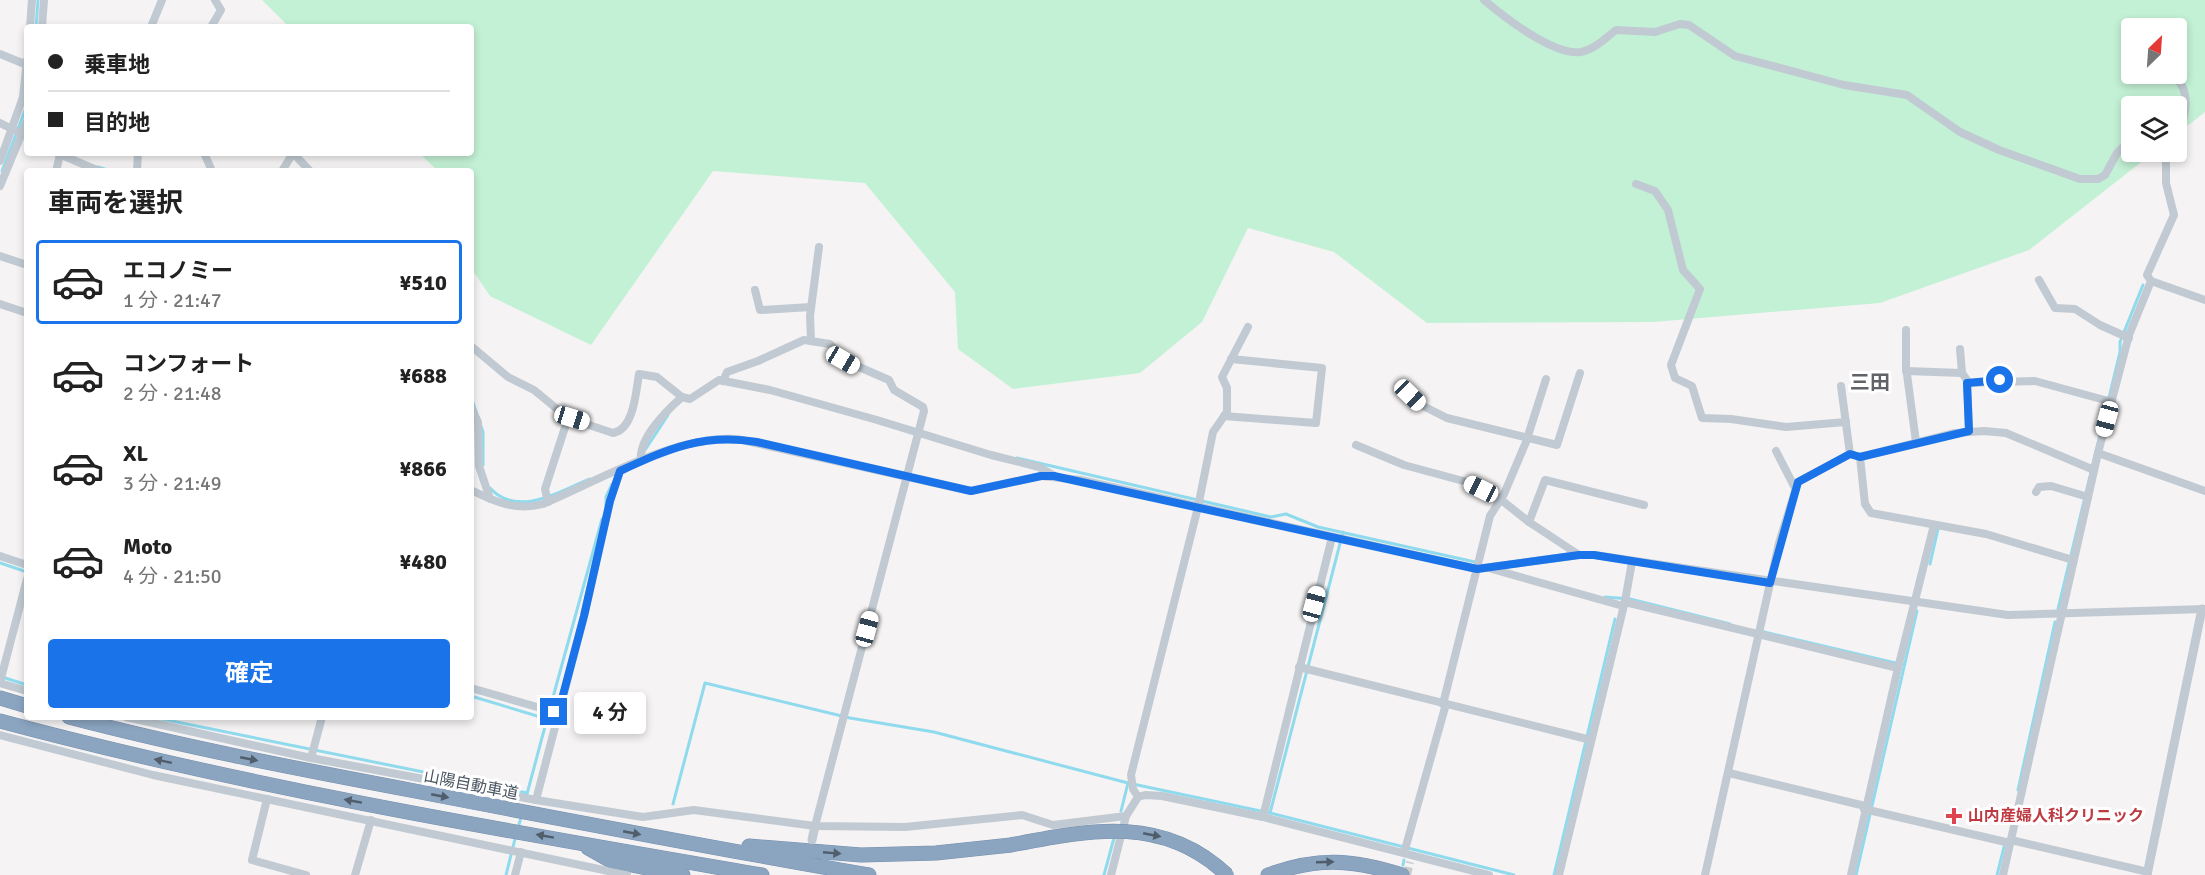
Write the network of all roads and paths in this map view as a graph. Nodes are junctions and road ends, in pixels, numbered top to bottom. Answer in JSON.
{"nodes":[{"id":1,"x":32,"y":0,"type":"edge"},
{"id":2,"x":44,"y":0,"type":"edge"},
{"id":3,"x":162,"y":0,"type":"edge"},
{"id":4,"x":215,"y":0,"type":"edge"},
{"id":5,"x":1484,"y":0,"type":"edge"},
{"id":6,"x":30,"y":24,"type":"edge"},
{"id":7,"x":42,"y":24,"type":"edge"},
{"id":8,"x":152,"y":24,"type":"edge"},
{"id":9,"x":213,"y":24,"type":"edge"},
{"id":10,"x":0,"y":54,"type":"edge"},
{"id":11,"x":24,"y":62,"type":"edge"},
{"id":12,"x":24,"y":96,"type":"edge"},
{"id":13,"x":0,"y":123,"type":"edge"},
{"id":14,"x":20,"y":132,"type":"edge"},
{"id":15,"x":2121,"y":149,"type":"edge"},
{"id":16,"x":63,"y":156,"type":"edge"},
{"id":17,"x":296,"y":156,"type":"edge"},
{"id":18,"x":0,"y":161,"type":"edge"},
{"id":19,"x":2166,"y":162,"type":"edge"},
{"id":20,"x":92,"y":168,"type":"edge"},
{"id":21,"x":307,"y":168,"type":"edge"},
{"id":22,"x":1636,"y":184,"type":"dead end"},
{"id":23,"x":0,"y":186,"type":"edge"},
{"id":24,"x":819,"y":247,"type":"dead end"},
{"id":25,"x":0,"y":256,"type":"edge"},
{"id":26,"x":24,"y":264,"type":"edge"},
{"id":27,"x":2039,"y":280,"type":"dead end"},
{"id":28,"x":2151,"y":281,"type":"junction"},
{"id":29,"x":754,"y":290,"type":"dead end"},
{"id":30,"x":2205,"y":300,"type":"edge"},
{"id":31,"x":0,"y":304,"type":"edge"},
{"id":32,"x":811,"y":307,"type":"junction"},
{"id":33,"x":24,"y":312,"type":"edge"},
{"id":34,"x":1248,"y":327,"type":"dead end"},
{"id":35,"x":1905,"y":330,"type":"dead end"},
{"id":36,"x":2124,"y":336,"type":"junction"},
{"id":37,"x":811,"y":340,"type":"junction"},
{"id":38,"x":474,"y":349,"type":"edge"},
{"id":39,"x":1960,"y":349,"type":"dead end"},
{"id":40,"x":1232,"y":359,"type":"junction"},
{"id":41,"x":1906,"y":371,"type":"junction"},
{"id":42,"x":1580,"y":373,"type":"dead end"},
{"id":43,"x":1962,"y":373,"type":"junction"},
{"id":44,"x":724,"y":378,"type":"junction"},
{"id":45,"x":1546,"y":379,"type":"dead end"},
{"id":46,"x":1967,"y":383,"type":"junction"},
{"id":47,"x":1841,"y":386,"type":"dead end"},
{"id":48,"x":1410,"y":395,"type":"dead end"},
{"id":49,"x":685,"y":398,"type":"junction"},
{"id":50,"x":2109,"y":401,"type":"junction"},
{"id":51,"x":474,"y":414,"type":"edge"},
{"id":52,"x":1224,"y":416,"type":"junction"},
{"id":53,"x":568,"y":418,"type":"junction"},
{"id":54,"x":1846,"y":422,"type":"junction"},
{"id":55,"x":1969,"y":431,"type":"junction"},
{"id":56,"x":920,"y":432,"type":"junction"},
{"id":57,"x":1528,"y":438,"type":"junction"},
{"id":58,"x":1916,"y":442,"type":"junction"},
{"id":59,"x":1356,"y":445,"type":"dead end"},
{"id":60,"x":1776,"y":452,"type":"dead end"},
{"id":61,"x":2098,"y":453,"type":"junction"},
{"id":62,"x":1850,"y":454,"type":"junction"},
{"id":63,"x":1860,"y":457,"type":"junction"},
{"id":64,"x":641,"y":461,"type":"junction"},
{"id":65,"x":2091,"y":469,"type":"junction"},
{"id":66,"x":620,"y":471,"type":"junction"},
{"id":67,"x":1054,"y":476,"type":"junction"},
{"id":68,"x":907,"y":478,"type":"junction"},
{"id":69,"x":1795,"y":488,"type":"junction"},
{"id":70,"x":474,"y":491,"type":"edge"},
{"id":71,"x":2205,"y":491,"type":"edge"},
{"id":72,"x":2036,"y":492,"type":"dead end"},
{"id":73,"x":2085,"y":496,"type":"junction"},
{"id":74,"x":490,"y":499,"type":"junction"},
{"id":75,"x":547,"y":499,"type":"junction"},
{"id":76,"x":1499,"y":500,"type":"junction"},
{"id":77,"x":1199,"y":503,"type":"junction"},
{"id":78,"x":1644,"y":505,"type":"dead end"},
{"id":79,"x":1529,"y":522,"type":"junction"},
{"id":80,"x":1934,"y":525,"type":"junction"},
{"id":81,"x":1338,"y":538,"type":"junction"},
{"id":82,"x":1579,"y":555,"type":"junction"},
{"id":83,"x":0,"y":556,"type":"edge"},
{"id":84,"x":2070,"y":560,"type":"junction"},
{"id":85,"x":1632,"y":562,"type":"junction"},
{"id":86,"x":24,"y":564,"type":"edge"},
{"id":87,"x":1477,"y":569,"type":"junction"},
{"id":88,"x":1491,"y":569,"type":"junction"},
{"id":89,"x":1770,"y":583,"type":"junction"},
{"id":90,"x":24,"y":591,"type":"edge"},
{"id":91,"x":1625,"y":602,"type":"junction"},
{"id":92,"x":1916,"y":603,"type":"junction"},
{"id":93,"x":2204,"y":609,"type":"edge"},
{"id":94,"x":2061,"y":615,"type":"junction"},
{"id":95,"x":1760,"y":632,"type":"junction"},
{"id":96,"x":1899,"y":665,"type":"junction"},
{"id":97,"x":1303,"y":668,"type":"junction"},
{"id":98,"x":1,"y":680,"type":"edge"},
{"id":99,"x":474,"y":689,"type":"edge"},
{"id":100,"x":24,"y":690,"type":"edge"},
{"id":101,"x":0,"y":698,"type":"edge"},
{"id":102,"x":1445,"y":704,"type":"junction"},
{"id":103,"x":24,"y":705,"type":"edge"},
{"id":104,"x":552,"y":712,"type":"junction"},
{"id":105,"x":82,"y":720,"type":"edge"},
{"id":106,"x":141,"y":720,"type":"edge"},
{"id":107,"x":321,"y":720,"type":"edge"},
{"id":108,"x":0,"y":721,"type":"edge"},
{"id":109,"x":0,"y":735,"type":"edge"},
{"id":110,"x":1588,"y":739,"type":"junction"},
{"id":111,"x":312,"y":754,"type":"junction"},
{"id":112,"x":1729,"y":773,"type":"junction"},
{"id":113,"x":1138,"y":797,"type":"junction"},
{"id":114,"x":267,"y":799,"type":"junction"},
{"id":115,"x":533,"y":800,"type":"junction"},
{"id":116,"x":1868,"y":809,"type":"junction"},
{"id":117,"x":1264,"y":813,"type":"junction"},
{"id":118,"x":1126,"y":816,"type":"junction"},
{"id":119,"x":371,"y":820,"type":"junction"},
{"id":120,"x":815,"y":826,"type":"junction"},
{"id":121,"x":669,"y":840,"type":"junction"},
{"id":122,"x":812,"y":840,"type":"dead end"},
{"id":123,"x":2008,"y":842,"type":"junction"},
{"id":124,"x":519,"y":851,"type":"junction"},
{"id":125,"x":1408,"y":853,"type":"junction"},
{"id":126,"x":663,"y":865,"type":"junction"},
{"id":127,"x":2148,"y":874,"type":"edge"},
{"id":128,"x":306,"y":875,"type":"edge"},
{"id":129,"x":355,"y":875,"type":"edge"},
{"id":130,"x":514,"y":875,"type":"edge"},
{"id":131,"x":627,"y":875,"type":"edge"},
{"id":132,"x":683,"y":875,"type":"edge"},
{"id":133,"x":762,"y":875,"type":"edge"},
{"id":134,"x":869,"y":875,"type":"edge"},
{"id":135,"x":1111,"y":875,"type":"edge"},
{"id":136,"x":1227,"y":875,"type":"edge"},
{"id":137,"x":1268,"y":875,"type":"edge"},
{"id":138,"x":1402,"y":875,"type":"edge"},
{"id":139,"x":1489,"y":875,"type":"edge"},
{"id":140,"x":1559,"y":875,"type":"edge"},
{"id":141,"x":1705,"y":875,"type":"edge"},
{"id":142,"x":1851,"y":875,"type":"edge"},
{"id":143,"x":2003,"y":875,"type":"edge"}],
"edges":[{"from":1,"to":6,"type":"street"},
{"from":2,"to":7,"type":"street"},
{"from":3,"to":8,"type":"street"},
{"from":4,"to":9,"type":"street"},
{"from":5,"to":15,"type":"street"},
{"from":10,"to":11,"type":"street"},
{"from":12,"to":14,"type":"street"},
{"from":13,"to":14,"type":"street"},
{"from":14,"to":18,"type":"street"},
{"from":14,"to":23,"type":"street"},
{"from":16,"to":20,"type":"street"},
{"from":17,"to":21,"type":"street"},
{"from":19,"to":28,"type":"street"},
{"from":22,"to":54,"type":"street"},
{"from":24,"to":32,"type":"street"},
{"from":25,"to":26,"type":"street"},
{"from":27,"to":36,"type":"street"},
{"from":28,"to":30,"type":"street"},
{"from":28,"to":36,"type":"street"},
{"from":29,"to":32,"type":"street"},
{"from":31,"to":33,"type":"street"},
{"from":32,"to":37,"type":"street"},
{"from":34,"to":40,"type":"street"},
{"from":35,"to":41,"type":"street"},
{"from":36,"to":50,"type":"street"},
{"from":37,"to":44,"type":"street"},
{"from":37,"to":56,"type":"street"},
{"from":38,"to":53,"type":"street"},
{"from":39,"to":43,"type":"street"},
{"from":40,"to":52,"type":"street"},
{"from":40,"to":52,"type":"street"},
{"from":41,"to":43,"type":"street"},
{"from":41,"to":58,"type":"street"},
{"from":42,"to":57,"type":"street"},
{"from":43,"to":46,"type":"street"},
{"from":44,"to":49,"type":"street"},
{"from":44,"to":56,"type":"street"},
{"from":45,"to":57,"type":"street"},
{"from":46,"to":50,"type":"street"},
{"from":46,"to":55,"type":"street"},
{"from":47,"to":54,"type":"street"},
{"from":48,"to":57,"type":"street"},
{"from":49,"to":53,"type":"street"},
{"from":49,"to":64,"type":"street"},
{"from":50,"to":61,"type":"street"},
{"from":51,"to":74,"type":"street"},
{"from":52,"to":77,"type":"street"},
{"from":53,"to":75,"type":"street"},
{"from":54,"to":62,"type":"street"},
{"from":55,"to":58,"type":"street"},
{"from":55,"to":65,"type":"street"},
{"from":56,"to":67,"type":"street"},
{"from":56,"to":68,"type":"street"},
{"from":57,"to":76,"type":"street"},
{"from":58,"to":63,"type":"street"},
{"from":59,"to":76,"type":"street"},
{"from":60,"to":69,"type":"street"},
{"from":61,"to":65,"type":"street"},
{"from":61,"to":71,"type":"street"},
{"from":62,"to":63,"type":"street"},
{"from":62,"to":69,"type":"street"},
{"from":63,"to":80,"type":"street"},
{"from":64,"to":66,"type":"street"},
{"from":64,"to":68,"type":"street"},
{"from":65,"to":73,"type":"street"},
{"from":66,"to":75,"type":"street"},
{"from":66,"to":104,"type":"street"},
{"from":67,"to":68,"type":"street"},
{"from":67,"to":77,"type":"street"},
{"from":68,"to":120,"type":"street"},
{"from":69,"to":89,"type":"street"},
{"from":70,"to":74,"type":"street"},
{"from":72,"to":73,"type":"street"},
{"from":73,"to":84,"type":"street"},
{"from":74,"to":75,"type":"street"},
{"from":76,"to":79,"type":"street"},
{"from":76,"to":87,"type":"street"},
{"from":77,"to":81,"type":"street"},
{"from":77,"to":113,"type":"street"},
{"from":78,"to":79,"type":"street"},
{"from":79,"to":82,"type":"street"},
{"from":80,"to":84,"type":"street"},
{"from":80,"to":92,"type":"street"},
{"from":81,"to":87,"type":"street"},
{"from":81,"to":97,"type":"street"},
{"from":82,"to":85,"type":"street"},
{"from":82,"to":88,"type":"street"},
{"from":83,"to":86,"type":"street"},
{"from":84,"to":94,"type":"street"},
{"from":85,"to":89,"type":"street"},
{"from":85,"to":91,"type":"street"},
{"from":87,"to":88,"type":"street"},
{"from":87,"to":102,"type":"street"},
{"from":88,"to":91,"type":"street"},
{"from":89,"to":92,"type":"street"},
{"from":89,"to":95,"type":"street"},
{"from":90,"to":98,"type":"street"},
{"from":91,"to":95,"type":"street"},
{"from":91,"to":110,"type":"street"},
{"from":92,"to":94,"type":"street"},
{"from":92,"to":96,"type":"street"},
{"from":93,"to":94,"type":"street"},
{"from":93,"to":127,"type":"street"},
{"from":94,"to":123,"type":"street"},
{"from":95,"to":96,"type":"street"},
{"from":95,"to":112,"type":"street"},
{"from":96,"to":116,"type":"street"},
{"from":97,"to":102,"type":"street"},
{"from":97,"to":117,"type":"street"},
{"from":98,"to":100,"type":"street"},
{"from":99,"to":104,"type":"street"},
{"from":101,"to":103,"type":"highway"},
{"from":102,"to":110,"type":"street"},
{"from":102,"to":125,"type":"street"},
{"from":104,"to":115,"type":"street"},
{"from":105,"to":121,"type":"highway","name":"山陽自動車道","one_way":true},
{"from":106,"to":111,"type":"street"},
{"from":107,"to":111,"type":"street"},
{"from":126,"to":108,"type":"highway","one_way":true},
{"from":109,"to":114,"type":"street"},
{"from":110,"to":140,"type":"street"},
{"from":111,"to":115,"type":"street"},
{"from":112,"to":116,"type":"street"},
{"from":112,"to":141,"type":"street"},
{"from":113,"to":117,"type":"street"},
{"from":113,"to":118,"type":"street"},
{"from":114,"to":119,"type":"street"},
{"from":114,"to":128,"type":"street"},
{"from":115,"to":120,"type":"street"},
{"from":116,"to":123,"type":"street"},
{"from":116,"to":142,"type":"street"},
{"from":117,"to":125,"type":"street"},
{"from":118,"to":120,"type":"street"},
{"from":118,"to":135,"type":"street"},
{"from":119,"to":124,"type":"street"},
{"from":119,"to":129,"type":"street"},
{"from":120,"to":122,"type":"street"},
{"from":121,"to":134,"type":"highway","name":"山陽自動車道"},
{"from":121,"to":136,"type":"highway","one_way":true,"bridge":true},
{"from":123,"to":127,"type":"street"},
{"from":123,"to":143,"type":"street"},
{"from":124,"to":130,"type":"street"},
{"from":124,"to":131,"type":"street"},
{"from":125,"to":139,"type":"street"},
{"from":126,"to":132,"type":"highway"},
{"from":126,"to":133,"type":"highway"},
{"from":137,"to":138,"type":"highway","one_way":true}]}
